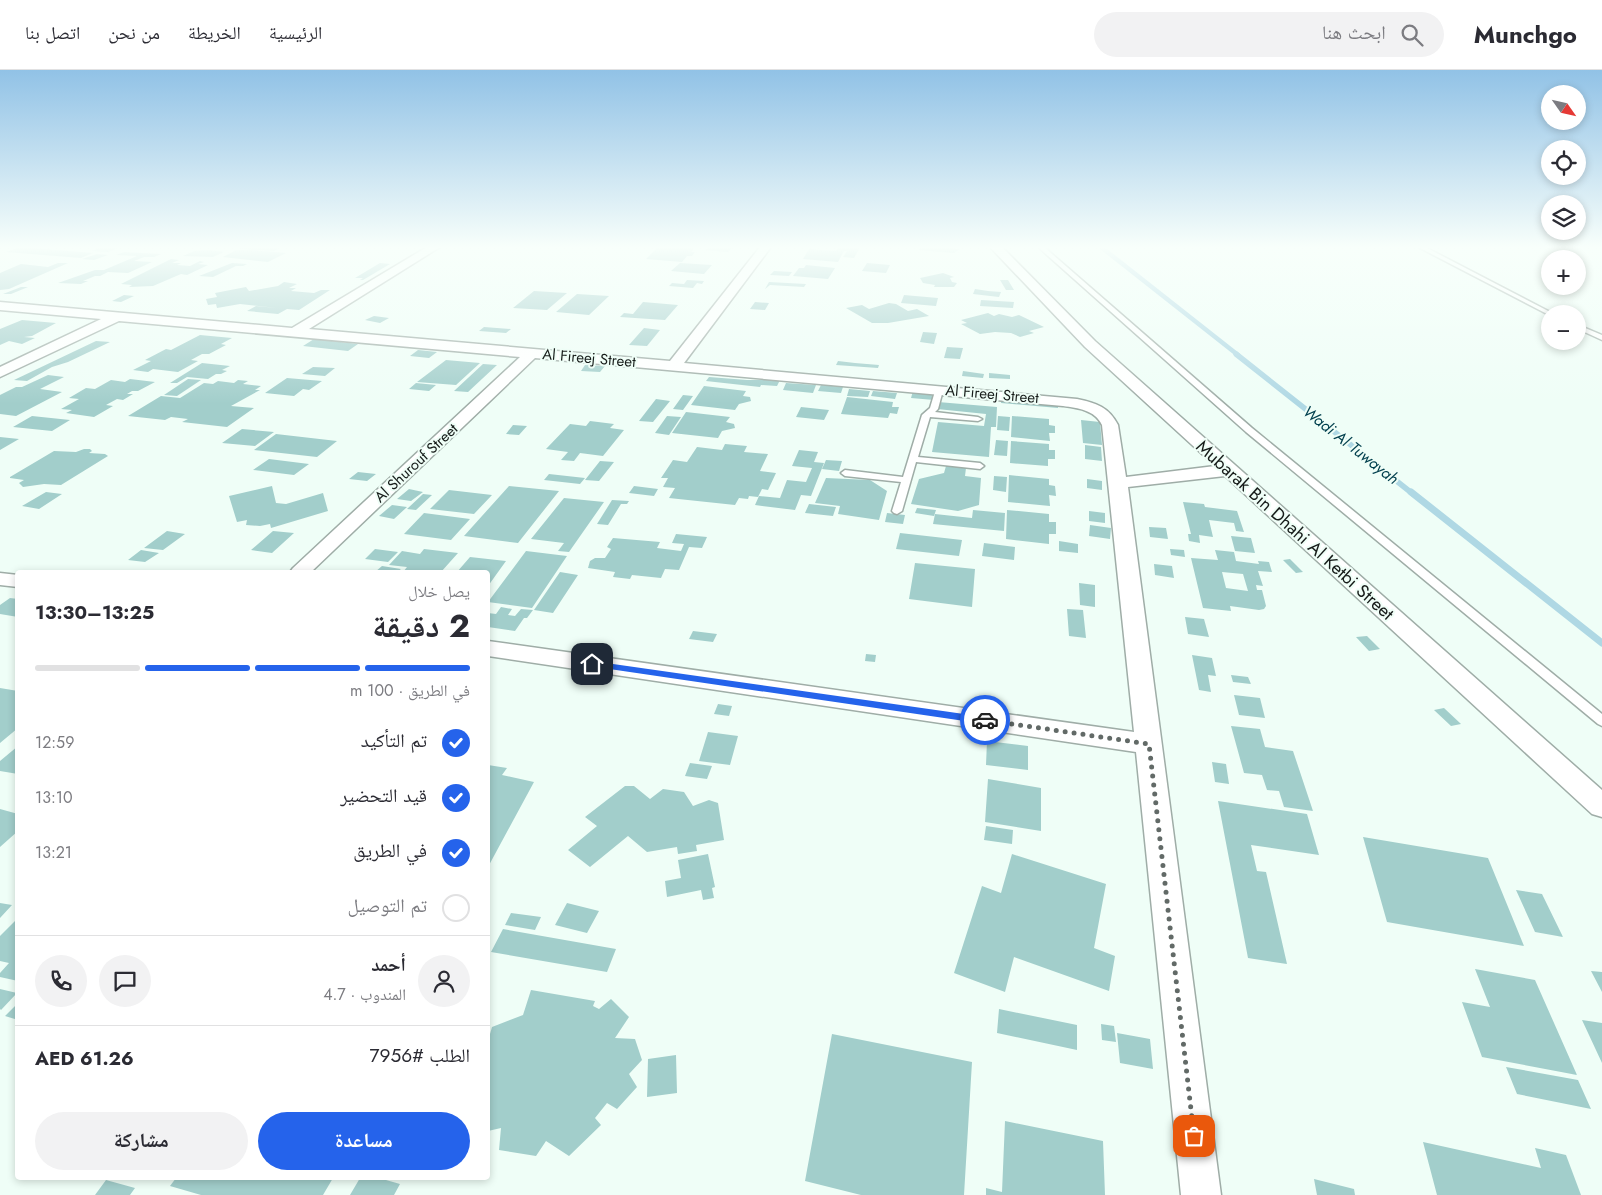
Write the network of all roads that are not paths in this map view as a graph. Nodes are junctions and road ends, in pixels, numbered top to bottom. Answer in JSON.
{"nodes":[{"id":1,"x":348,"y":300,"type":"edge"},
{"id":2,"x":725,"y":300,"type":"edge"},
{"id":3,"x":1047,"y":300,"type":"edge"},
{"id":4,"x":1101,"y":300,"type":"edge"},
{"id":5,"x":1523,"y":300,"type":"edge"},
{"id":6,"x":0,"y":306,"type":"edge"},
{"id":7,"x":1541,"y":309,"type":"edge"},
{"id":8,"x":118,"y":316,"type":"junction"},
{"id":9,"x":1586,"y":330,"type":"edge"},
{"id":10,"x":295,"y":332,"type":"junction"},
{"id":11,"x":1602,"y":338,"type":"edge"},
{"id":12,"x":532,"y":353,"type":"junction"},
{"id":13,"x":674,"y":366,"type":"junction"},
{"id":14,"x":0,"y":373,"type":"edge"},
{"id":15,"x":939,"y":390,"type":"junction"},
{"id":16,"x":928,"y":414,"type":"junction"},
{"id":17,"x":978,"y":419,"type":"dead end"},
{"id":18,"x":913,"y":460,"type":"junction"},
{"id":19,"x":980,"y":466,"type":"dead end"},
{"id":20,"x":1228,"y":470,"type":"junction"},
{"id":21,"x":845,"y":473,"type":"dead end"},
{"id":22,"x":906,"y":480,"type":"junction"},
{"id":23,"x":1118,"y":483,"type":"junction"},
{"id":24,"x":897,"y":511,"type":"dead end"},
{"id":25,"x":302,"y":570,"type":"edge"},
{"id":26,"x":0,"y":579,"type":"edge"},
{"id":27,"x":15,"y":581,"type":"edge"},
{"id":28,"x":490,"y":649,"type":"edge"},
{"id":29,"x":1602,"y":721,"type":"edge"},
{"id":30,"x":1149,"y":744,"type":"junction"},
{"id":31,"x":1602,"y":806,"type":"edge"},
{"id":32,"x":1201,"y":1195,"type":"edge"}],
"edges":[{"from":1,"to":10,"type":"street"},
{"from":2,"to":13,"type":"street"},
{"from":3,"to":20,"type":"street","name":"Mubarak Bin Dhahi Al Ketbi Street"},
{"from":4,"to":29,"type":"lane"},
{"from":5,"to":7,"type":"lane"},
{"from":6,"to":8,"type":"street","name":"Al Fireej Street"},
{"from":8,"to":10,"type":"street","name":"Al Fireej Street"},
{"from":8,"to":14,"type":"street"},
{"from":9,"to":11,"type":"lane"},
{"from":10,"to":12,"type":"street","name":"Al Fireej Street"},
{"from":12,"to":13,"type":"street","name":"Al Fireej Street"},
{"from":12,"to":25,"type":"street","name":"Al Shurouf Street"},
{"from":13,"to":15,"type":"street","name":"Al Fireej Street"},
{"from":15,"to":16,"type":"lane"},
{"from":15,"to":23,"type":"street","name":"Al Fireej Street"},
{"from":16,"to":17,"type":"lane"},
{"from":16,"to":18,"type":"lane"},
{"from":18,"to":19,"type":"lane"},
{"from":18,"to":22,"type":"lane"},
{"from":20,"to":23,"type":"street"},
{"from":20,"to":31,"type":"street","name":"Mubarak Bin Dhahi Al Ketbi Street"},
{"from":21,"to":22,"type":"lane"},
{"from":22,"to":24,"type":"lane"},
{"from":23,"to":30,"type":"street","name":"Al Fireej Street"},
{"from":26,"to":27,"type":"street"},
{"from":28,"to":30,"type":"street"},
{"from":30,"to":32,"type":"street","name":"Al Fireej Street"}]}
